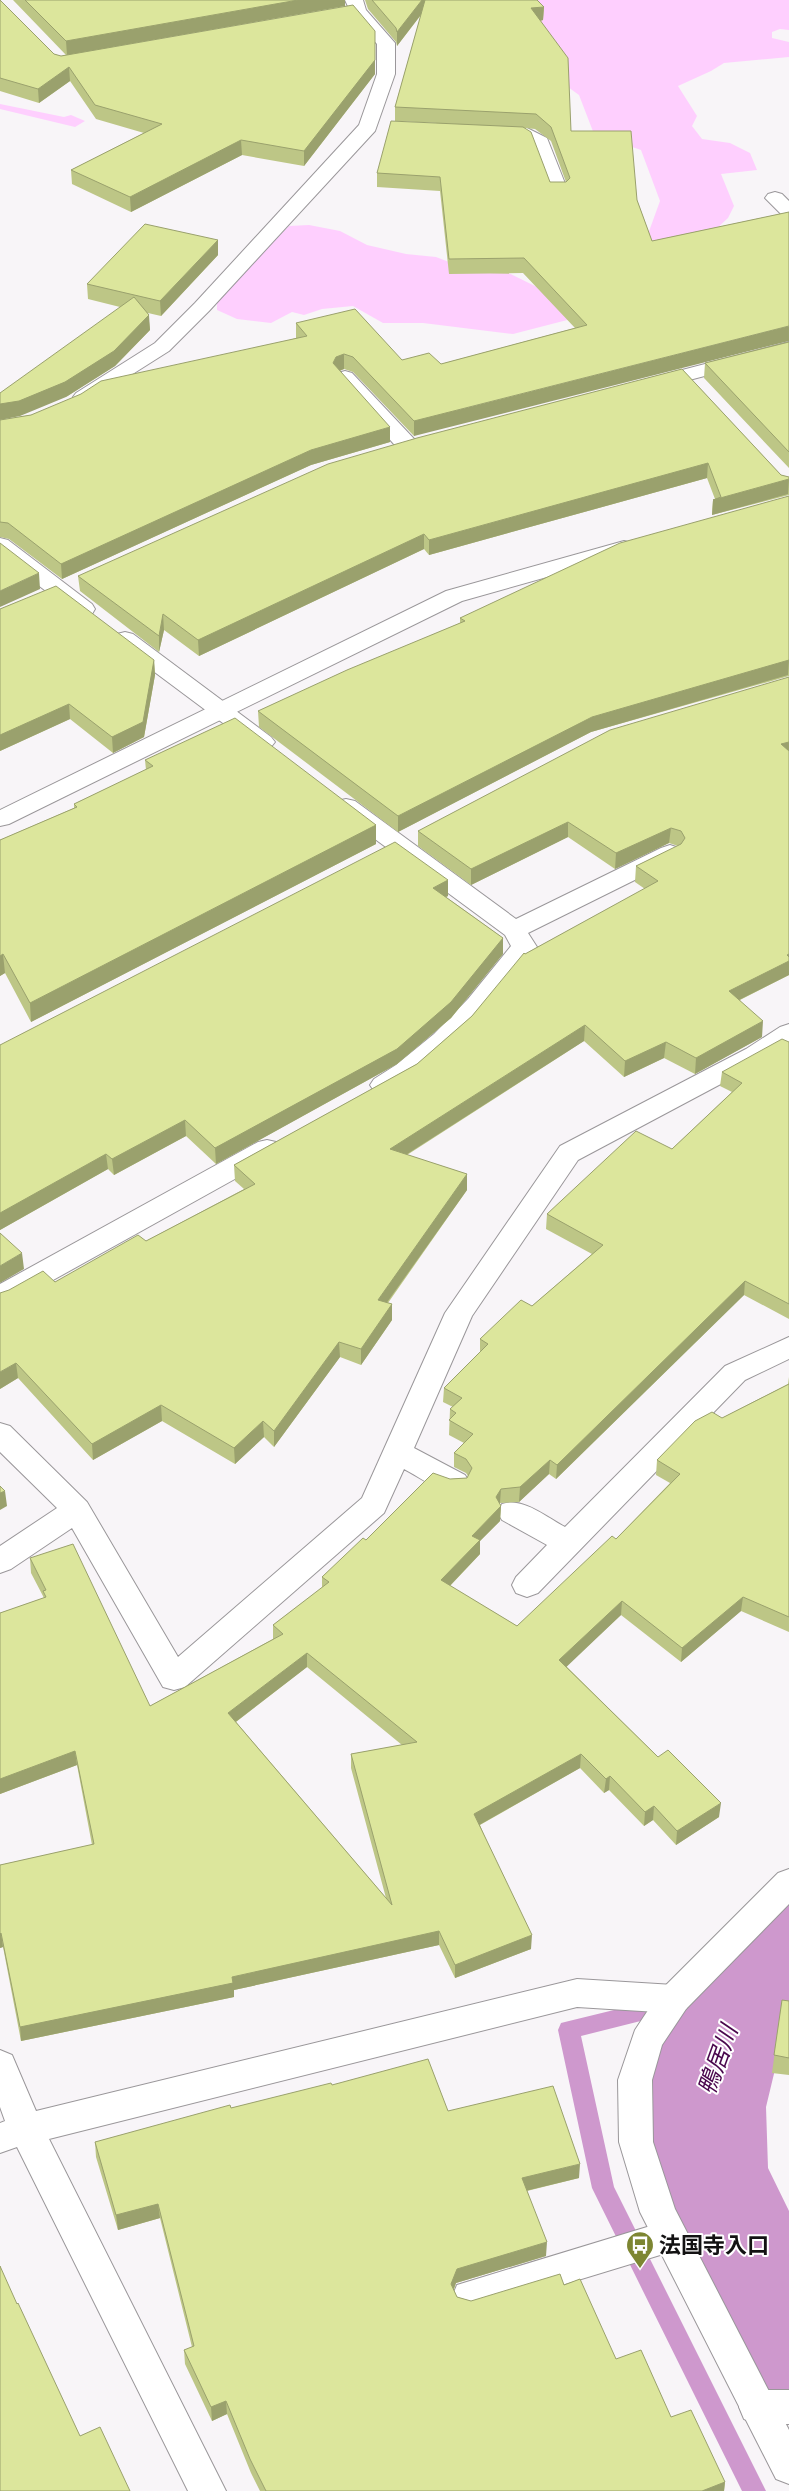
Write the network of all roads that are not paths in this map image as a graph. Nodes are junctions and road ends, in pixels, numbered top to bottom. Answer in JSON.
{"nodes":[{"id":1,"x":350,"y":8,"type":"edge"},
{"id":2,"x":368,"y":127,"type":"junction"},
{"id":3,"x":388,"y":128,"type":"edge"},
{"id":4,"x":477,"y":132,"type":"edge"},
{"id":5,"x":558,"y":191,"type":"edge"},
{"id":6,"x":789,"y":195,"type":"edge"},
{"id":7,"x":789,"y":211,"type":"edge"},
{"id":8,"x":789,"y":348,"type":"edge"},
{"id":9,"x":345,"y":377,"type":"edge"},
{"id":10,"x":629,"y":390,"type":"edge"},
{"id":11,"x":66,"y":406,"type":"edge"},
{"id":12,"x":409,"y":446,"type":"edge"},
{"id":13,"x":645,"y":542,"type":"edge"},
{"id":14,"x":0,"y":545,"type":"edge"},
{"id":15,"x":223,"y":710,"type":"junction"},
{"id":16,"x":285,"y":758,"type":"edge"},
{"id":17,"x":331,"y":795,"type":"edge"},
{"id":18,"x":0,"y":818,"type":"edge"},
{"id":19,"x":423,"y":832,"type":"edge"},
{"id":20,"x":388,"y":850,"type":"junction"},
{"id":21,"x":670,"y":853,"type":"edge"},
{"id":22,"x":514,"y":930,"type":"junction"},
{"id":23,"x":789,"y":1034,"type":"edge"},
{"id":24,"x":364,"y":1096,"type":"edge"},
{"id":25,"x":286,"y":1139,"type":"edge"},
{"id":26,"x":0,"y":1297,"type":"edge"},
{"id":27,"x":789,"y":1347,"type":"edge"},
{"id":28,"x":0,"y":1434,"type":"edge"},
{"id":29,"x":398,"y":1452,"type":"junction"},
{"id":30,"x":455,"y":1482,"type":"edge"},
{"id":31,"x":77,"y":1510,"type":"junction"},
{"id":32,"x":512,"y":1512,"type":"dead end"},
{"id":33,"x":568,"y":1543,"type":"junction"},
{"id":34,"x":0,"y":1562,"type":"edge"},
{"id":35,"x":527,"y":1584,"type":"dead end"},
{"id":36,"x":786,"y":1888,"type":"edge"},
{"id":37,"x":674,"y":1999,"type":"junction"},
{"id":38,"x":0,"y":2065,"type":"edge"},
{"id":39,"x":13,"y":2134,"type":"edge"},
{"id":40,"x":670,"y":2236,"type":"junction"},
{"id":41,"x":470,"y":2297,"type":"dead end"},
{"id":42,"x":773,"y":2407,"type":"edge"},
{"id":43,"x":789,"y":2466,"type":"edge"},
{"id":44,"x":207,"y":2491,"type":"edge"}],
"edges":[{"from":1,"to":2,"type":"street"},
{"from":2,"to":3,"type":"street"},
{"from":2,"to":11,"type":"street"},
{"from":4,"to":5,"type":"street"},
{"from":6,"to":7,"type":"street"},
{"from":8,"to":10,"type":"street"},
{"from":9,"to":12,"type":"street"},
{"from":13,"to":15,"type":"street"},
{"from":14,"to":15,"type":"street"},
{"from":15,"to":16,"type":"street"},
{"from":15,"to":18,"type":"street"},
{"from":17,"to":20,"type":"street"},
{"from":19,"to":20,"type":"street"},
{"from":20,"to":22,"type":"street"},
{"from":21,"to":22,"type":"street"},
{"from":22,"to":24,"type":"street"},
{"from":23,"to":29,"type":"street"},
{"from":25,"to":26,"type":"street"},
{"from":27,"to":33,"type":"street"},
{"from":28,"to":31,"type":"street"},
{"from":29,"to":30,"type":"street"},
{"from":29,"to":31,"type":"street"},
{"from":31,"to":34,"type":"street"},
{"from":32,"to":33,"type":"street"},
{"from":33,"to":35,"type":"street"},
{"from":36,"to":37,"type":"street"},
{"from":37,"to":39,"type":"street"},
{"from":37,"to":40,"type":"street"},
{"from":38,"to":39,"type":"street"},
{"from":39,"to":44,"type":"street"},
{"from":40,"to":41,"type":"street"},
{"from":40,"to":42,"type":"street"},
{"from":42,"to":43,"type":"street"}]}
